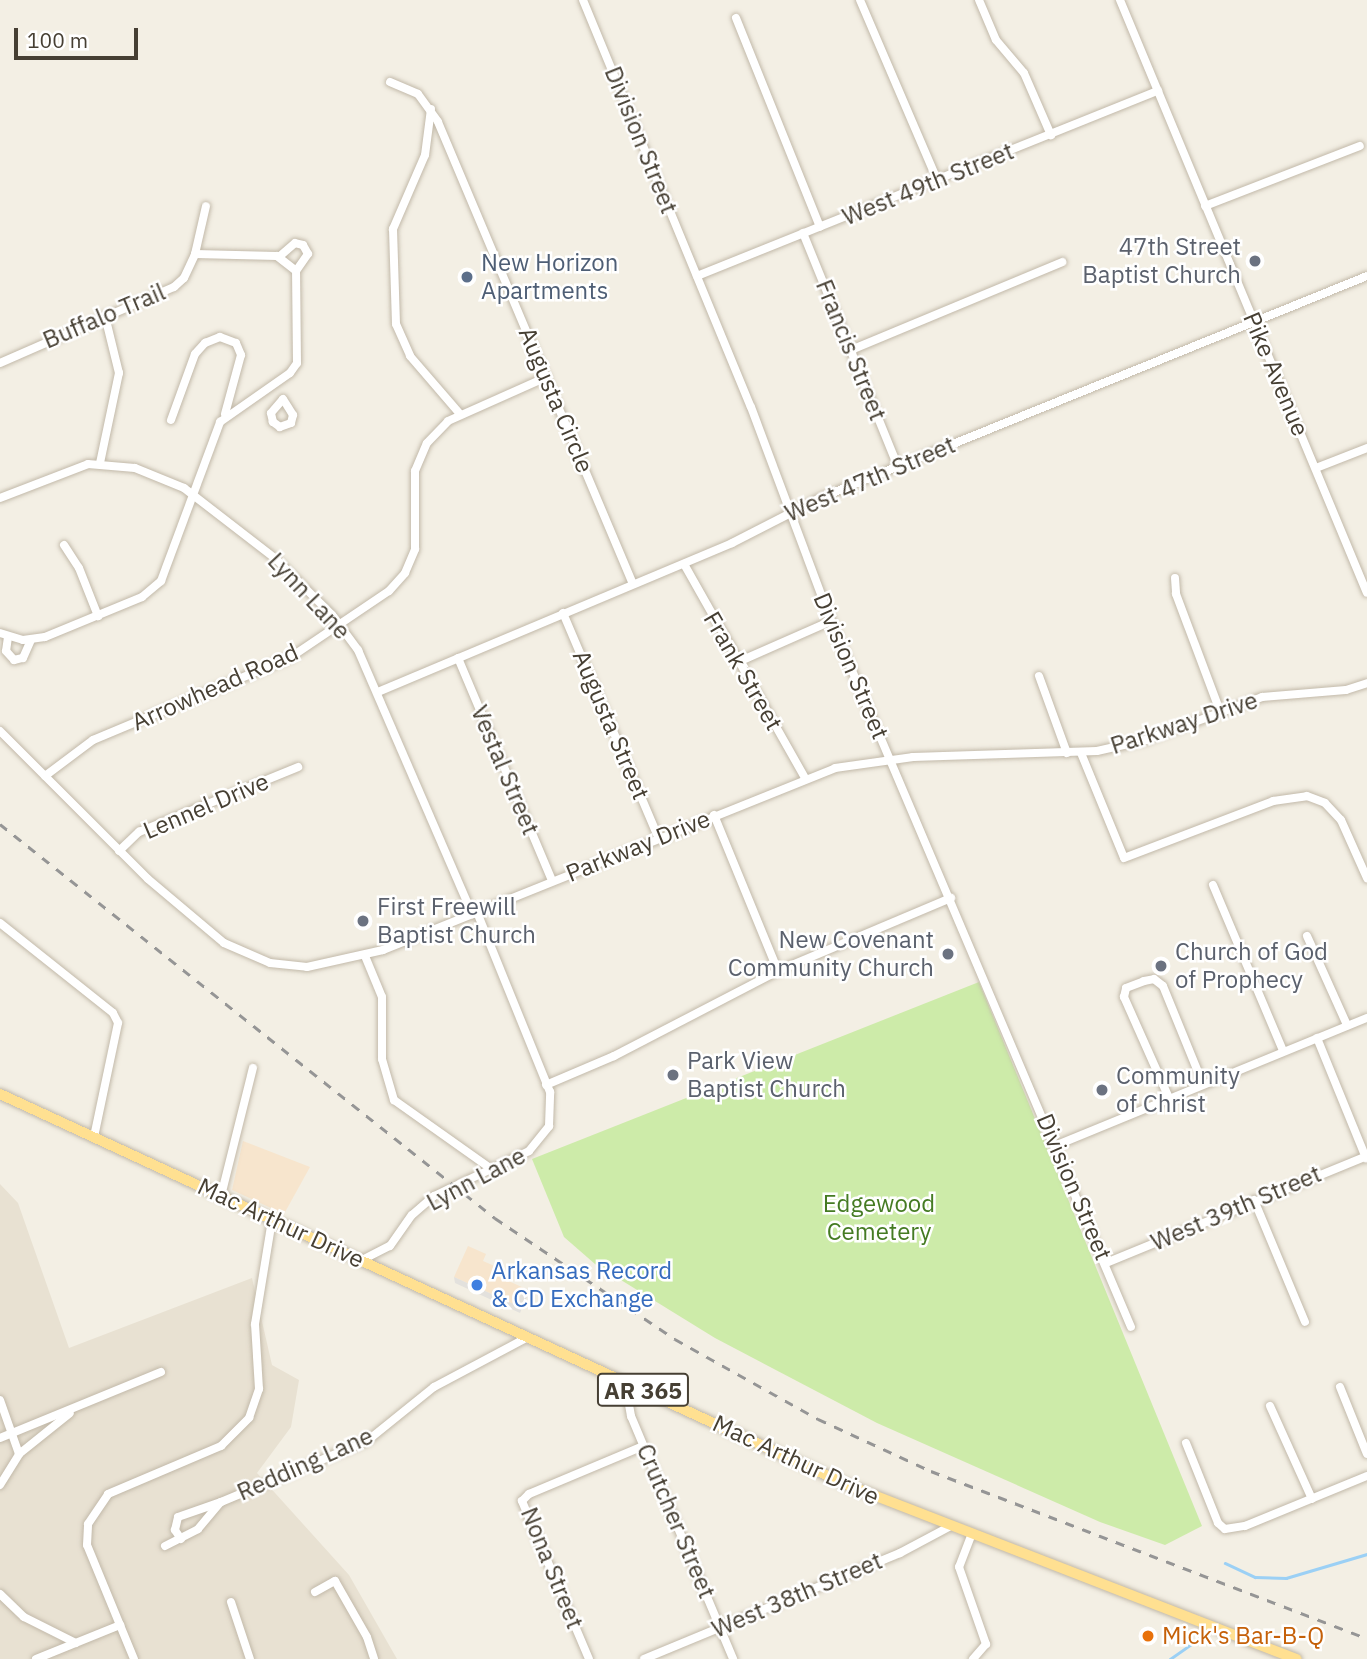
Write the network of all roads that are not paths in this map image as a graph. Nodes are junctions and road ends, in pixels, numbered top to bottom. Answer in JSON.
{"nodes":[{"id":1,"x":583,"y":0,"type":"edge"},
{"id":2,"x":860,"y":0,"type":"edge"},
{"id":3,"x":979,"y":0,"type":"edge"},
{"id":4,"x":1120,"y":0,"type":"edge"},
{"id":5,"x":736,"y":18,"type":"dead end"},
{"id":6,"x":390,"y":82,"type":"dead end"},
{"id":7,"x":1158,"y":91,"type":"junction"},
{"id":8,"x":431,"y":109,"type":"junction"},
{"id":9,"x":1051,"y":135,"type":"junction"},
{"id":10,"x":1360,"y":146,"type":"dead end"},
{"id":11,"x":937,"y":180,"type":"junction"},
{"id":12,"x":206,"y":206,"type":"dead end"},
{"id":13,"x":1205,"y":206,"type":"junction"},
{"id":14,"x":820,"y":227,"type":"junction"},
{"id":15,"x":803,"y":233,"type":"junction"},
{"id":16,"x":195,"y":254,"type":"junction"},
{"id":17,"x":279,"y":257,"type":"junction"},
{"id":18,"x":1062,"y":262,"type":"dead end"},
{"id":19,"x":296,"y":271,"type":"junction"},
{"id":20,"x":697,"y":276,"type":"junction"},
{"id":21,"x":1367,"y":276,"type":"edge"},
{"id":22,"x":105,"y":316,"type":"junction"},
{"id":23,"x":1253,"y":321,"type":"junction"},
{"id":24,"x":851,"y":350,"type":"junction"},
{"id":25,"x":0,"y":363,"type":"edge"},
{"id":26,"x":547,"y":377,"type":"junction"},
{"id":27,"x":275,"y":384,"type":"junction"},
{"id":28,"x":283,"y":399,"type":"dead end"},
{"id":29,"x":460,"y":414,"type":"junction"},
{"id":30,"x":224,"y":417,"type":"junction"},
{"id":31,"x":171,"y":420,"type":"dead end"},
{"id":32,"x":1367,"y":448,"type":"edge"},
{"id":33,"x":100,"y":463,"type":"junction"},
{"id":34,"x":898,"y":467,"type":"junction"},
{"id":35,"x":1316,"y":468,"type":"junction"},
{"id":36,"x":194,"y":495,"type":"junction"},
{"id":37,"x":0,"y":498,"type":"edge"},
{"id":38,"x":788,"y":513,"type":"junction"},
{"id":39,"x":64,"y":545,"type":"dead end"},
{"id":40,"x":684,"y":564,"type":"junction"},
{"id":41,"x":1175,"y":578,"type":"dead end"},
{"id":42,"x":633,"y":584,"type":"junction"},
{"id":43,"x":1367,"y":591,"type":"edge"},
{"id":44,"x":563,"y":613,"type":"junction"},
{"id":45,"x":98,"y":616,"type":"junction"},
{"id":46,"x":831,"y":621,"type":"junction"},
{"id":47,"x":340,"y":625,"type":"junction"},
{"id":48,"x":4,"y":635,"type":"edge"},
{"id":49,"x":30,"y":640,"type":"junction"},
{"id":50,"x":458,"y":658,"type":"junction"},
{"id":51,"x":738,"y":662,"type":"junction"},
{"id":52,"x":1039,"y":676,"type":"dead end"},
{"id":53,"x":1366,"y":683,"type":"edge"},
{"id":54,"x":378,"y":692,"type":"junction"},
{"id":55,"x":1220,"y":711,"type":"junction"},
{"id":56,"x":0,"y":731,"type":"edge"},
{"id":57,"x":1067,"y":753,"type":"junction"},
{"id":58,"x":1081,"y":753,"type":"junction"},
{"id":59,"x":891,"y":758,"type":"junction"},
{"id":60,"x":298,"y":767,"type":"dead end"},
{"id":61,"x":45,"y":776,"type":"junction"},
{"id":62,"x":805,"y":778,"type":"junction"},
{"id":63,"x":713,"y":815,"type":"junction"},
{"id":64,"x":659,"y":837,"type":"junction"},
{"id":65,"x":119,"y":851,"type":"junction"},
{"id":66,"x":1367,"y":878,"type":"edge"},
{"id":67,"x":552,"y":881,"type":"junction"},
{"id":68,"x":1213,"y":885,"type":"dead end"},
{"id":69,"x":951,"y":898,"type":"junction"},
{"id":70,"x":474,"y":913,"type":"junction"},
{"id":71,"x":0,"y":923,"type":"edge"},
{"id":72,"x":1307,"y":936,"type":"dead end"},
{"id":73,"x":365,"y":956,"type":"junction"},
{"id":74,"x":778,"y":971,"type":"junction"},
{"id":75,"x":1367,"y":1018,"type":"edge"},
{"id":76,"x":1347,"y":1025,"type":"junction"},
{"id":77,"x":1317,"y":1038,"type":"junction"},
{"id":78,"x":1283,"y":1051,"type":"junction"},
{"id":79,"x":253,"y":1068,"type":"dead end"},
{"id":80,"x":546,"y":1084,"type":"junction"},
{"id":81,"x":1203,"y":1084,"type":"junction"},
{"id":82,"x":0,"y":1094,"type":"edge"},
{"id":83,"x":1168,"y":1098,"type":"junction"},
{"id":84,"x":94,"y":1137,"type":"junction"},
{"id":85,"x":1056,"y":1145,"type":"junction"},
{"id":86,"x":1366,"y":1158,"type":"edge"},
{"id":87,"x":490,"y":1168,"type":"junction"},
{"id":88,"x":221,"y":1195,"type":"junction"},
{"id":89,"x":1254,"y":1200,"type":"junction"},
{"id":90,"x":272,"y":1220,"type":"junction"},
{"id":91,"x":390,"y":1247,"type":"junction"},
{"id":92,"x":362,"y":1260,"type":"junction"},
{"id":93,"x":1106,"y":1263,"type":"junction"},
{"id":94,"x":378,"y":1267,"type":"junction"},
{"id":95,"x":1305,"y":1322,"type":"dead end"},
{"id":96,"x":1131,"y":1326,"type":"dead end"},
{"id":97,"x":528,"y":1337,"type":"junction"},
{"id":98,"x":161,"y":1372,"type":"dead end"},
{"id":99,"x":625,"y":1382,"type":"junction"},
{"id":100,"x":1340,"y":1387,"type":"dead end"},
{"id":101,"x":0,"y":1400,"type":"edge"},
{"id":102,"x":80,"y":1405,"type":"junction"},
{"id":103,"x":1270,"y":1406,"type":"dead end"},
{"id":104,"x":13,"y":1433,"type":"junction"},
{"id":105,"x":0,"y":1438,"type":"edge"},
{"id":106,"x":1186,"y":1443,"type":"dead end"},
{"id":107,"x":643,"y":1446,"type":"junction"},
{"id":108,"x":19,"y":1454,"type":"junction"},
{"id":109,"x":1367,"y":1454,"type":"edge"},
{"id":110,"x":1367,"y":1476,"type":"edge"},
{"id":111,"x":0,"y":1485,"type":"edge"},
{"id":112,"x":1312,"y":1499,"type":"junction"},
{"id":113,"x":221,"y":1502,"type":"junction"},
{"id":114,"x":949,"y":1527,"type":"junction"},
{"id":115,"x":971,"y":1536,"type":"junction"},
{"id":116,"x":181,"y":1539,"type":"junction"},
{"id":117,"x":165,"y":1546,"type":"dead end"},
{"id":118,"x":315,"y":1592,"type":"dead end"},
{"id":119,"x":0,"y":1594,"type":"edge"},
{"id":120,"x":231,"y":1602,"type":"dead end"},
{"id":121,"x":120,"y":1625,"type":"junction"},
{"id":122,"x":721,"y":1627,"type":"junction"},
{"id":123,"x":76,"y":1643,"type":"junction"},
{"id":124,"x":36,"y":1659,"type":"edge"},
{"id":125,"x":134,"y":1659,"type":"edge"},
{"id":126,"x":250,"y":1659,"type":"edge"},
{"id":127,"x":374,"y":1659,"type":"edge"},
{"id":128,"x":589,"y":1659,"type":"edge"},
{"id":129,"x":643,"y":1659,"type":"edge"},
{"id":130,"x":733,"y":1659,"type":"edge"},
{"id":131,"x":973,"y":1659,"type":"edge"},
{"id":132,"x":1297,"y":1659,"type":"edge"}],
"edges":[{"from":1,"to":20,"type":"street","name":"Division Street"},
{"from":2,"to":11,"type":"street"},
{"from":3,"to":9,"type":"street"},
{"from":4,"to":7,"type":"street","name":"Pike Avenue"},
{"from":5,"to":14,"type":"street"},
{"from":6,"to":8,"type":"street","name":"Augusta Circle"},
{"from":7,"to":9,"type":"street","name":"West 49th Street"},
{"from":7,"to":13,"type":"street","name":"Pike Avenue"},
{"from":8,"to":26,"type":"street","name":"Augusta Circle"},
{"from":8,"to":29,"type":"street"},
{"from":9,"to":11,"type":"street","name":"West 49th Street"},
{"from":10,"to":13,"type":"street"},
{"from":11,"to":14,"type":"street","name":"West 49th Street"},
{"from":12,"to":16,"type":"street","name":"Buffalo Trail"},
{"from":13,"to":23,"type":"street","name":"Pike Avenue"},
{"from":14,"to":15,"type":"street","name":"West 49th Street"},
{"from":15,"to":20,"type":"street","name":"West 49th Street"},
{"from":15,"to":24,"type":"street","name":"Francis Street"},
{"from":16,"to":17,"type":"street"},
{"from":16,"to":22,"type":"street","name":"Buffalo Trail"},
{"from":17,"to":19,"type":"street"},
{"from":17,"to":19,"type":"street"},
{"from":18,"to":24,"type":"street"},
{"from":19,"to":27,"type":"street"},
{"from":20,"to":38,"type":"street","name":"Division Street"},
{"from":21,"to":23,"type":"street","name":"West 47th Street"},
{"from":22,"to":25,"type":"street","name":"Buffalo Trail"},
{"from":22,"to":33,"type":"street"},
{"from":23,"to":34,"type":"street","name":"West 47th Street"},
{"from":23,"to":35,"type":"street","name":"Pike Avenue"},
{"from":24,"to":34,"type":"street","name":"Francis Street"},
{"from":26,"to":29,"type":"street","name":"Arrowhead Road"},
{"from":26,"to":42,"type":"street","name":"Augusta Circle"},
{"from":27,"to":28,"type":"street"},
{"from":27,"to":30,"type":"street"},
{"from":29,"to":47,"type":"street","name":"Arrowhead Road"},
{"from":30,"to":31,"type":"street"},
{"from":30,"to":36,"type":"street"},
{"from":32,"to":35,"type":"street"},
{"from":33,"to":36,"type":"street","name":"Lynn Lane"},
{"from":33,"to":37,"type":"street","name":"Lynn Lane"},
{"from":34,"to":38,"type":"street","name":"West 47th Street"},
{"from":35,"to":43,"type":"street","name":"Pike Avenue"},
{"from":36,"to":45,"type":"street"},
{"from":36,"to":47,"type":"street","name":"Lynn Lane"},
{"from":38,"to":40,"type":"street","name":"West 47th Street"},
{"from":38,"to":46,"type":"street","name":"Division Street"},
{"from":39,"to":45,"type":"street"},
{"from":40,"to":42,"type":"street","name":"West 47th Street"},
{"from":40,"to":51,"type":"street","name":"Frank Street"},
{"from":41,"to":55,"type":"street"},
{"from":42,"to":44,"type":"street","name":"West 47th Street"},
{"from":44,"to":50,"type":"street","name":"West 47th Street"},
{"from":44,"to":64,"type":"street","name":"Augusta Street"},
{"from":45,"to":49,"type":"street"},
{"from":46,"to":51,"type":"street"},
{"from":46,"to":59,"type":"street","name":"Division Street"},
{"from":47,"to":54,"type":"street","name":"Lynn Lane"},
{"from":47,"to":61,"type":"street","name":"Arrowhead Road"},
{"from":48,"to":49,"type":"street"},
{"from":48,"to":49,"type":"street"},
{"from":50,"to":54,"type":"street","name":"West 47th Street"},
{"from":50,"to":67,"type":"street","name":"Vestal Street"},
{"from":51,"to":62,"type":"street","name":"Frank Street"},
{"from":52,"to":57,"type":"street"},
{"from":53,"to":55,"type":"street","name":"Parkway Drive"},
{"from":54,"to":70,"type":"street","name":"Lynn Lane"},
{"from":55,"to":58,"type":"street","name":"Parkway Drive"},
{"from":56,"to":61,"type":"street","name":"Parkway Drive"},
{"from":57,"to":58,"type":"street","name":"Parkway Drive"},
{"from":57,"to":59,"type":"street","name":"Parkway Drive"},
{"from":58,"to":66,"type":"street"},
{"from":59,"to":62,"type":"street","name":"Parkway Drive"},
{"from":59,"to":69,"type":"street","name":"Division Street"},
{"from":60,"to":65,"type":"street","name":"Lennel Drive"},
{"from":61,"to":65,"type":"street","name":"Parkway Drive"},
{"from":62,"to":63,"type":"street","name":"Parkway Drive"},
{"from":63,"to":64,"type":"street","name":"Parkway Drive"},
{"from":63,"to":74,"type":"street"},
{"from":64,"to":67,"type":"street","name":"Parkway Drive"},
{"from":65,"to":73,"type":"street","name":"Parkway Drive"},
{"from":67,"to":70,"type":"street","name":"Parkway Drive"},
{"from":68,"to":78,"type":"street"},
{"from":69,"to":74,"type":"street"},
{"from":69,"to":85,"type":"street","name":"Division Street"},
{"from":70,"to":73,"type":"street","name":"Parkway Drive"},
{"from":70,"to":80,"type":"street","name":"Lynn Lane"},
{"from":71,"to":84,"type":"street"},
{"from":72,"to":76,"type":"street"},
{"from":73,"to":87,"type":"street"},
{"from":74,"to":80,"type":"street"},
{"from":75,"to":76,"type":"street"},
{"from":76,"to":77,"type":"street"},
{"from":77,"to":78,"type":"street"},
{"from":77,"to":86,"type":"street"},
{"from":78,"to":81,"type":"street"},
{"from":79,"to":88,"type":"street"},
{"from":80,"to":87,"type":"street","name":"Lynn Lane"},
{"from":81,"to":83,"type":"street"},
{"from":81,"to":83,"type":"street"},
{"from":82,"to":84,"type":"main road","name":"Mac Arthur Drive","number":"AR 365"},
{"from":83,"to":85,"type":"street"},
{"from":84,"to":88,"type":"main road","name":"Mac Arthur Drive","number":"AR 365"},
{"from":85,"to":93,"type":"street","name":"Division Street"},
{"from":86,"to":89,"type":"street","name":"West 39th Street"},
{"from":87,"to":91,"type":"street","name":"Lynn Lane"},
{"from":88,"to":90,"type":"main road","name":"Mac Arthur Drive","number":"AR 365"},
{"from":89,"to":93,"type":"street","name":"West 39th Street"},
{"from":89,"to":95,"type":"street"},
{"from":90,"to":92,"type":"main road","name":"Mac Arthur Drive","number":"AR 365"},
{"from":90,"to":121,"type":"street"},
{"from":91,"to":92,"type":"street","name":"Lynn Lane"},
{"from":91,"to":94,"type":"street","name":"Lynn Lane"},
{"from":92,"to":94,"type":"main road","name":"Mac Arthur Drive","number":"AR 365"},
{"from":93,"to":96,"type":"street","name":"Division Street"},
{"from":94,"to":97,"type":"main road","name":"Mac Arthur Drive","number":"AR 365"},
{"from":97,"to":99,"type":"main road","name":"Mac Arthur Drive","number":"AR 365"},
{"from":97,"to":113,"type":"street","name":"Redding Lane"},
{"from":98,"to":102,"type":"street"},
{"from":99,"to":107,"type":"street","name":"Crutcher Street"},
{"from":99,"to":114,"type":"main road","name":"Mac Arthur Drive","number":"AR 365"},
{"from":100,"to":109,"type":"street"},
{"from":101,"to":104,"type":"street"},
{"from":102,"to":104,"type":"street"},
{"from":102,"to":108,"type":"street"},
{"from":103,"to":112,"type":"street"},
{"from":104,"to":105,"type":"street"},
{"from":104,"to":108,"type":"street"},
{"from":106,"to":112,"type":"street"},
{"from":107,"to":122,"type":"street","name":"Crutcher Street"},
{"from":107,"to":128,"type":"street","name":"Nona Street"},
{"from":108,"to":111,"type":"street"},
{"from":110,"to":112,"type":"street"},
{"from":113,"to":116,"type":"street","name":"Redding Lane"},
{"from":113,"to":116,"type":"street","name":"Redding Lane"},
{"from":114,"to":115,"type":"main road","name":"Mac Arthur Drive","number":"AR 365"},
{"from":114,"to":122,"type":"street","name":"West 38th Street"},
{"from":115,"to":131,"type":"street"},
{"from":115,"to":132,"type":"main road","name":"Mac Arthur Drive","number":"AR 365"},
{"from":116,"to":117,"type":"street","name":"Redding Lane"},
{"from":118,"to":127,"type":"street"},
{"from":119,"to":123,"type":"street"},
{"from":120,"to":126,"type":"street"},
{"from":121,"to":123,"type":"street"},
{"from":121,"to":125,"type":"street"},
{"from":122,"to":129,"type":"street","name":"West 38th Street"},
{"from":122,"to":130,"type":"street","name":"Crutcher Street"},
{"from":123,"to":124,"type":"street"}]}
